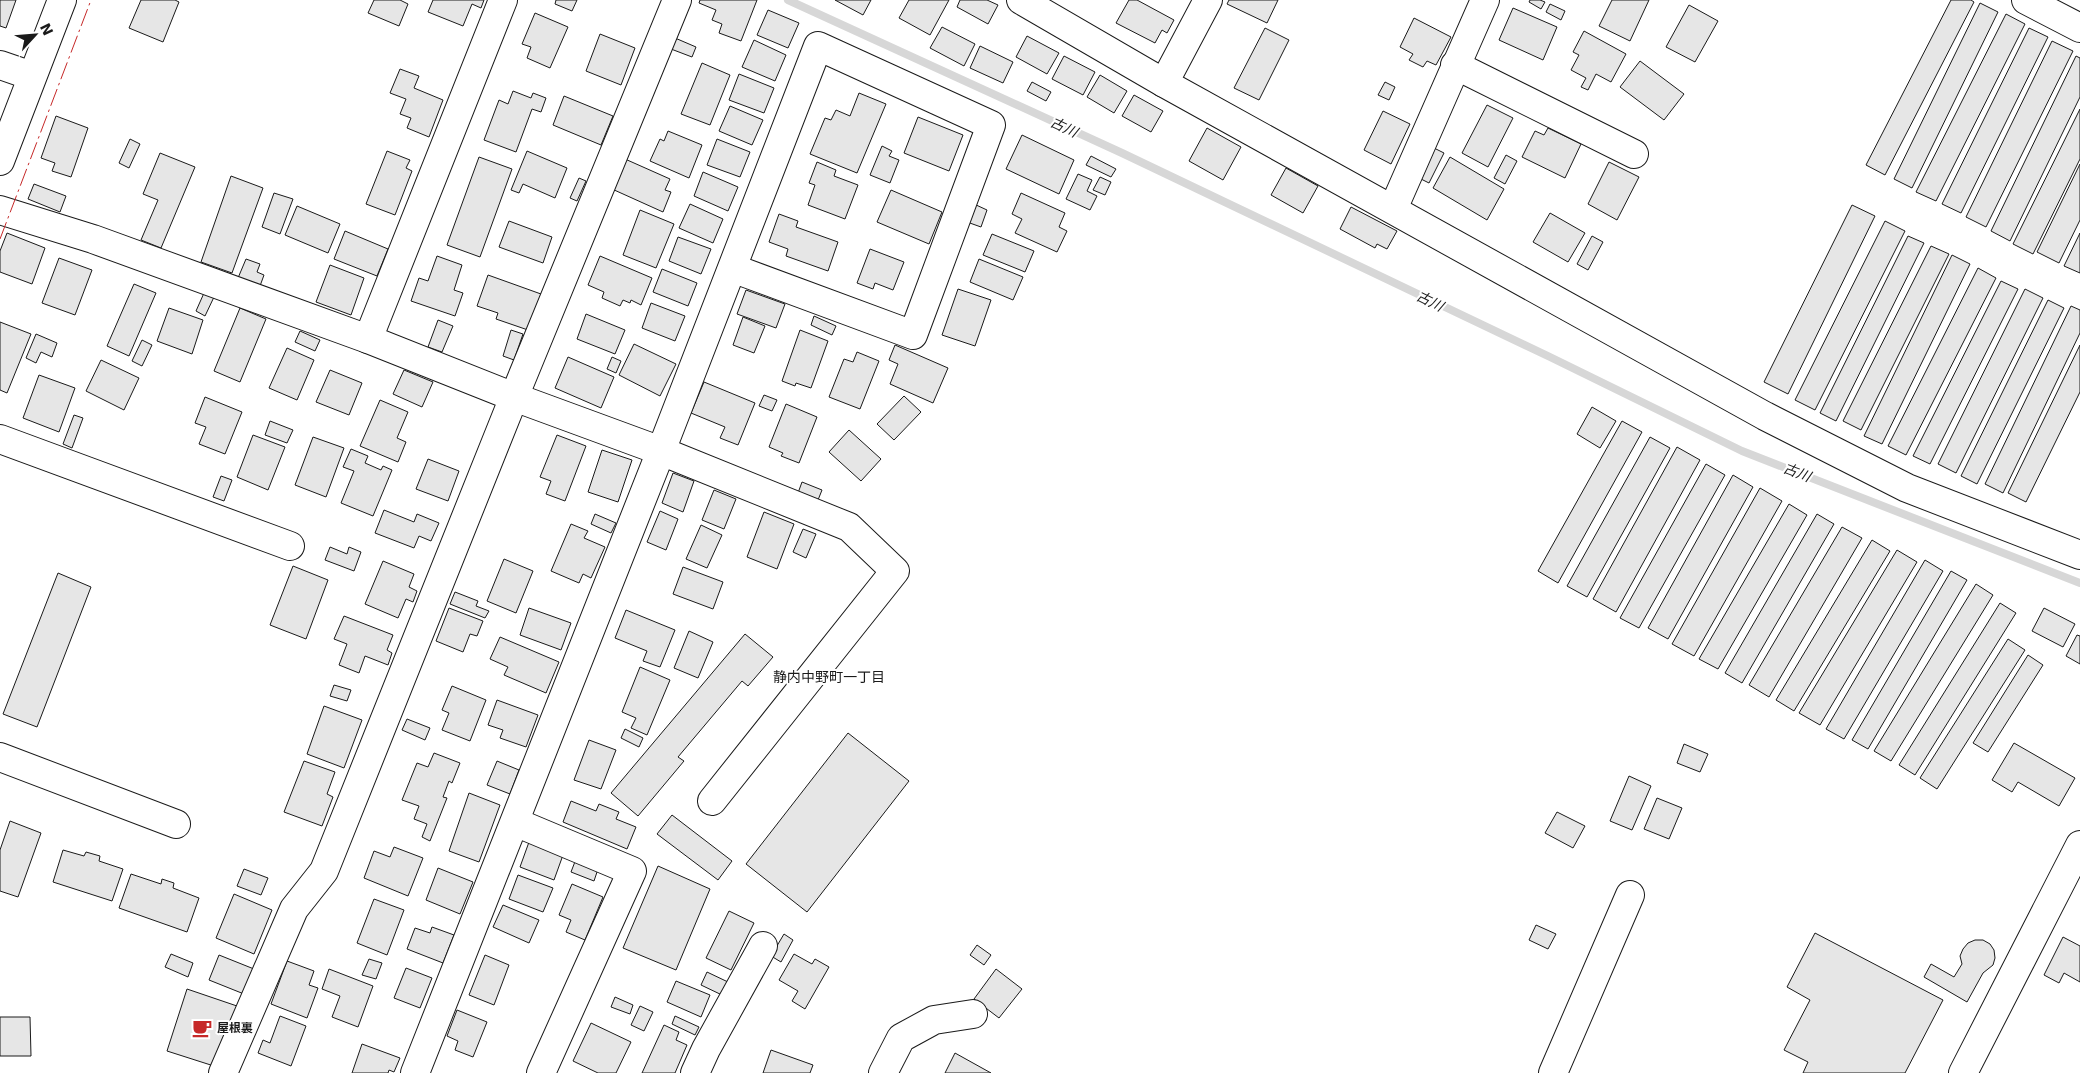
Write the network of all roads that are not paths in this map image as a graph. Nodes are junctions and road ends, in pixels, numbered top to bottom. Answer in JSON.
{"nodes":[{"id":1,"x":62,"y":0,"type":"edge"},
{"id":2,"x":503,"y":0,"type":"edge"},
{"id":3,"x":677,"y":0,"type":"edge"},
{"id":4,"x":1021,"y":0,"type":"edge"},
{"id":5,"x":1208,"y":0,"type":"edge"},
{"id":6,"x":1485,"y":0,"type":"edge"},
{"id":7,"x":2026,"y":0,"type":"edge"},
{"id":8,"x":2080,"y":28,"type":"edge"},
{"id":9,"x":0,"y":65,"type":"edge"},
{"id":10,"x":1455,"y":65,"type":"junction"},
{"id":11,"x":32,"y":76,"type":"junction"},
{"id":12,"x":1164,"y":83,"type":"junction"},
{"id":13,"x":1634,"y":154,"type":"dead end"},
{"id":14,"x":0,"y":161,"type":"edge"},
{"id":15,"x":1394,"y":209,"type":"junction"},
{"id":16,"x":0,"y":210,"type":"edge"},
{"id":17,"x":732,"y":268,"type":"junction"},
{"id":18,"x":368,"y":339,"type":"junction"},
{"id":19,"x":514,"y":397,"type":"junction"},
{"id":20,"x":0,"y":439,"type":"edge"},
{"id":21,"x":661,"y":451,"type":"junction"},
{"id":22,"x":290,"y":546,"type":"dead end"},
{"id":23,"x":2080,"y":555,"type":"edge"},
{"id":24,"x":0,"y":757,"type":"edge"},
{"id":25,"x":712,"y":801,"type":"dead end"},
{"id":26,"x":515,"y":822,"type":"junction"},
{"id":27,"x":176,"y":824,"type":"dead end"},
{"id":28,"x":2080,"y":845,"type":"edge"},
{"id":29,"x":1630,"y":895,"type":"dead end"},
{"id":30,"x":763,"y":946,"type":"dead end"},
{"id":31,"x":973,"y":1014,"type":"dead end"},
{"id":32,"x":223,"y":1073,"type":"edge"},
{"id":33,"x":415,"y":1073,"type":"edge"},
{"id":34,"x":541,"y":1073,"type":"edge"},
{"id":35,"x":695,"y":1073,"type":"edge"},
{"id":36,"x":883,"y":1073,"type":"edge"},
{"id":37,"x":1553,"y":1073,"type":"edge"},
{"id":38,"x":1963,"y":1073,"type":"edge"}],
"edges":[{"from":1,"to":11,"type":"street"},
{"from":2,"to":18,"type":"street"},
{"from":3,"to":19,"type":"street"},
{"from":4,"to":12,"type":"street"},
{"from":5,"to":12,"type":"street"},
{"from":6,"to":10,"type":"street"},
{"from":7,"to":8,"type":"street"},
{"from":9,"to":11,"type":"street"},
{"from":10,"to":13,"type":"street"},
{"from":10,"to":15,"type":"street"},
{"from":11,"to":14,"type":"street"},
{"from":12,"to":15,"type":"street"},
{"from":15,"to":23,"type":"street"},
{"from":16,"to":18,"type":"street"},
{"from":17,"to":17,"type":"street"},
{"from":17,"to":21,"type":"street"},
{"from":18,"to":19,"type":"street"},
{"from":19,"to":21,"type":"street"},
{"from":19,"to":32,"type":"street"},
{"from":20,"to":22,"type":"street"},
{"from":21,"to":25,"type":"street"},
{"from":21,"to":26,"type":"street"},
{"from":24,"to":27,"type":"street"},
{"from":26,"to":33,"type":"street"},
{"from":26,"to":34,"type":"street"},
{"from":28,"to":38,"type":"street"},
{"from":29,"to":37,"type":"street"},
{"from":30,"to":35,"type":"street"},
{"from":31,"to":36,"type":"street"}]}
